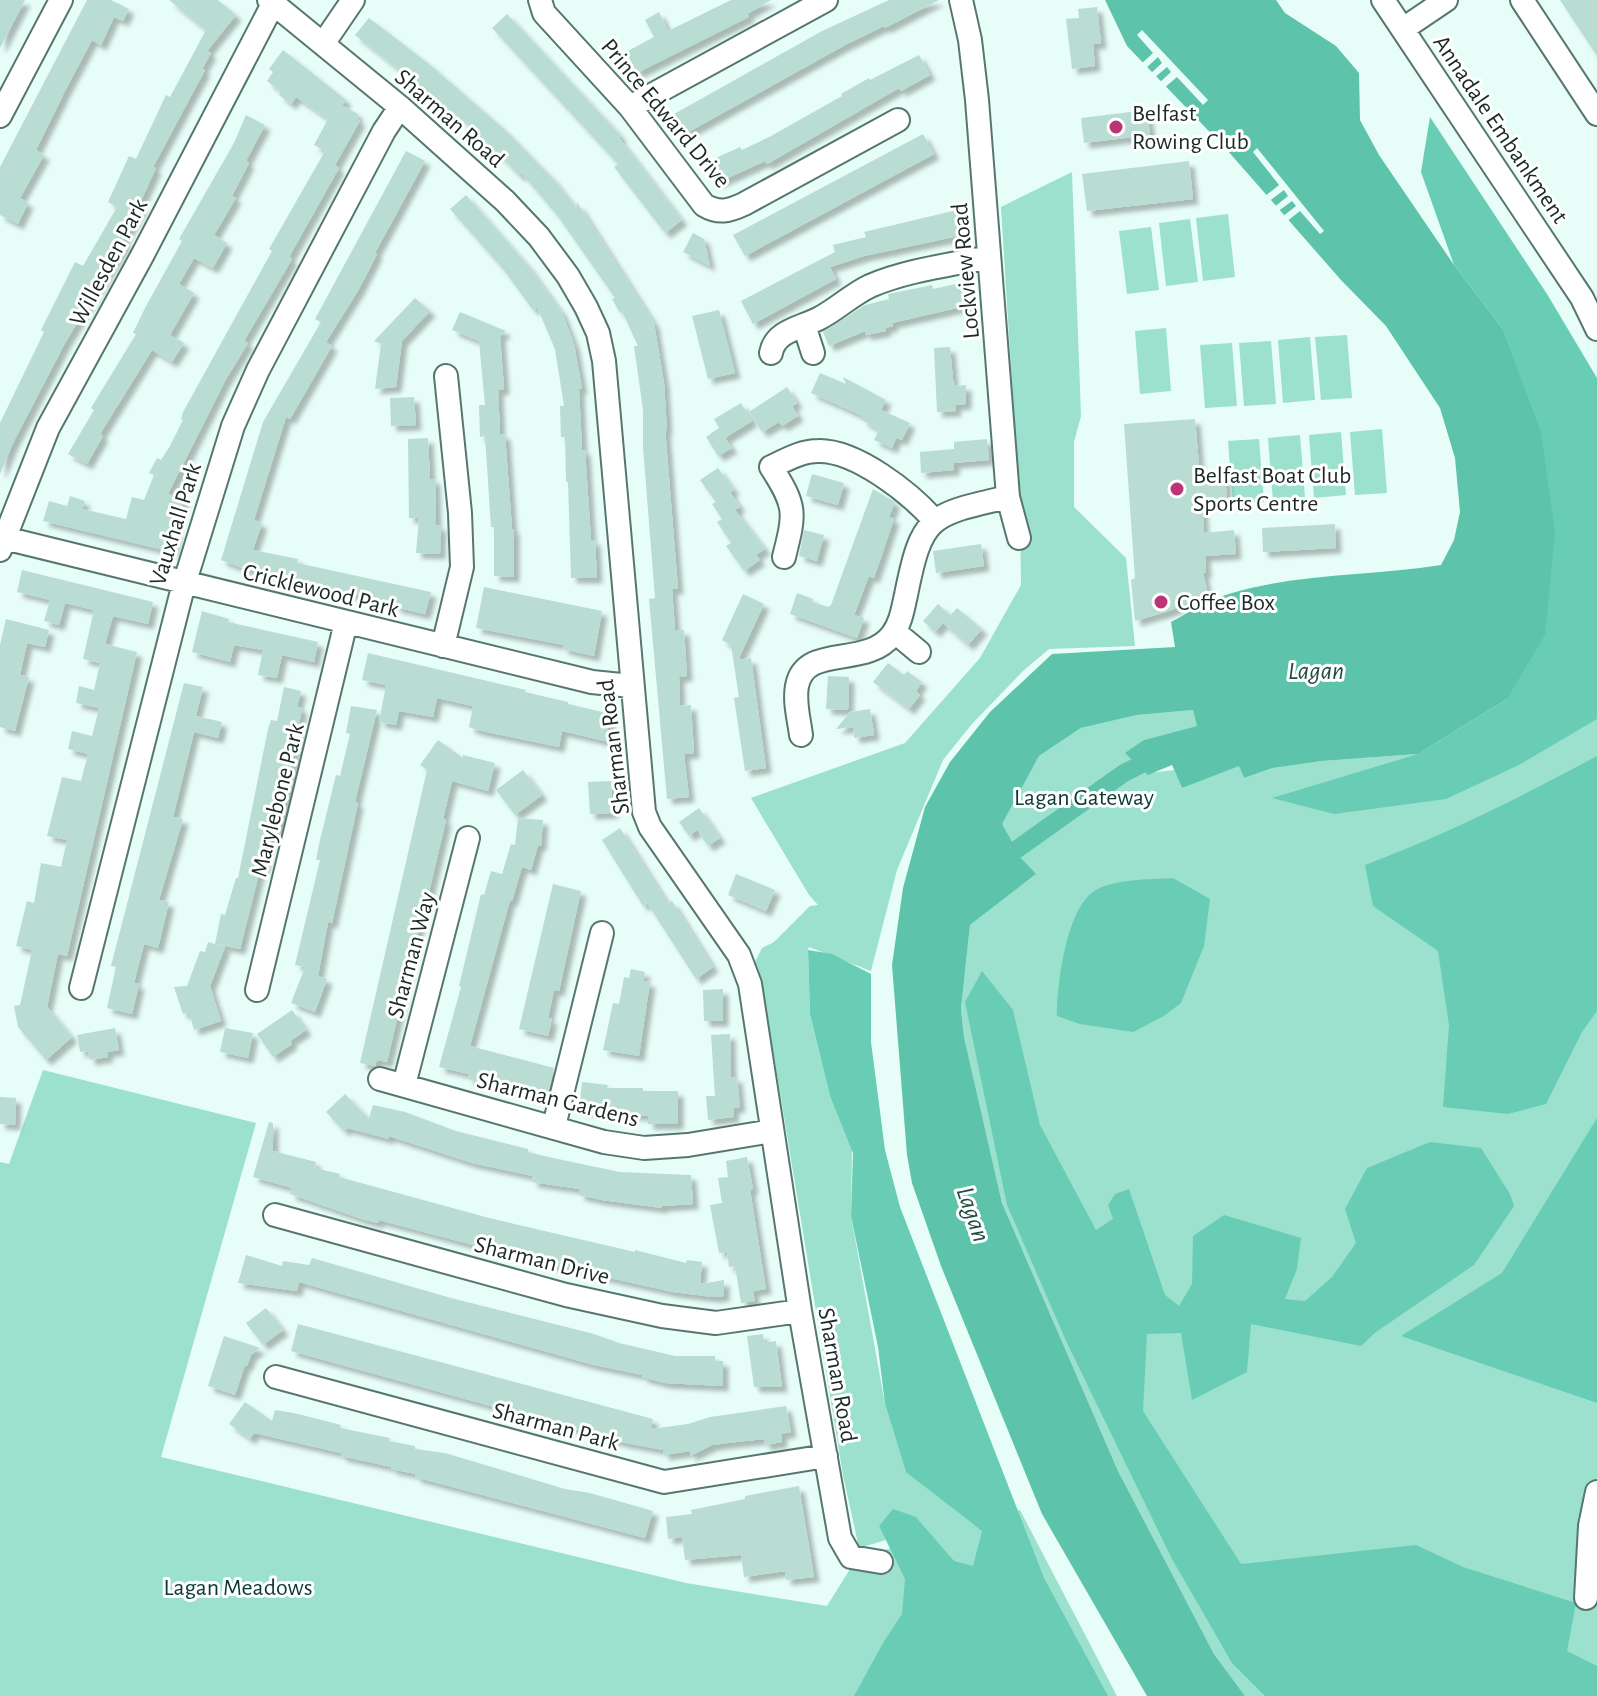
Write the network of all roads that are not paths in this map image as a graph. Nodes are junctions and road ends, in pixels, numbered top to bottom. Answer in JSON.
{"nodes":[{"id":1,"x":61,"y":0,"type":"edge"},
{"id":2,"x":353,"y":0,"type":"edge"},
{"id":3,"x":540,"y":0,"type":"edge"},
{"id":4,"x":826,"y":0,"type":"edge"},
{"id":5,"x":961,"y":0,"type":"edge"},
{"id":6,"x":1383,"y":0,"type":"edge"},
{"id":7,"x":1446,"y":0,"type":"edge"},
{"id":8,"x":1522,"y":0,"type":"edge"},
{"id":9,"x":271,"y":2,"type":"edge"},
{"id":10,"x":1403,"y":29,"type":"junction"},
{"id":11,"x":323,"y":44,"type":"junction"},
{"id":12,"x":400,"y":107,"type":"junction"},
{"id":13,"x":630,"y":107,"type":"junction"},
{"id":14,"x":1597,"y":114,"type":"edge"},
{"id":15,"x":0,"y":116,"type":"edge"},
{"id":16,"x":898,"y":120,"type":"dead end"},
{"id":17,"x":989,"y":257,"type":"junction"},
{"id":18,"x":804,"y":325,"type":"junction"},
{"id":19,"x":1597,"y":329,"type":"edge"},
{"id":20,"x":771,"y":353,"type":"dead end"},
{"id":21,"x":813,"y":353,"type":"dead end"},
{"id":22,"x":446,"y":376,"type":"dead end"},
{"id":23,"x":1008,"y":497,"type":"junction"},
{"id":24,"x":934,"y":520,"type":"junction"},
{"id":25,"x":1019,"y":538,"type":"dead end"},
{"id":26,"x":1,"y":542,"type":"edge"},
{"id":27,"x":784,"y":557,"type":"dead end"},
{"id":28,"x":184,"y":583,"type":"junction"},
{"id":29,"x":346,"y":622,"type":"junction"},
{"id":30,"x":895,"y":632,"type":"junction"},
{"id":31,"x":443,"y":646,"type":"junction"},
{"id":32,"x":919,"y":652,"type":"dead end"},
{"id":33,"x":631,"y":686,"type":"junction"},
{"id":34,"x":801,"y":735,"type":"dead end"},
{"id":35,"x":468,"y":838,"type":"dead end"},
{"id":36,"x":602,"y":933,"type":"dead end"},
{"id":37,"x":81,"y":988,"type":"dead end"},
{"id":38,"x":257,"y":990,"type":"dead end"},
{"id":39,"x":380,"y":1079,"type":"dead end"},
{"id":40,"x":404,"y":1085,"type":"junction"},
{"id":41,"x":554,"y":1126,"type":"junction"},
{"id":42,"x":772,"y":1131,"type":"junction"},
{"id":43,"x":275,"y":1215,"type":"dead end"},
{"id":44,"x":800,"y":1311,"type":"junction"},
{"id":45,"x":276,"y":1377,"type":"dead end"},
{"id":46,"x":826,"y":1456,"type":"junction"},
{"id":47,"x":1597,"y":1492,"type":"edge"},
{"id":48,"x":881,"y":1562,"type":"dead end"},
{"id":49,"x":1586,"y":1598,"type":"dead end"}],
"edges":[{"from":1,"to":15,"type":"street"},
{"from":2,"to":11,"type":"street"},
{"from":3,"to":13,"type":"street","name":"Prince Edward Drive"},
{"from":4,"to":13,"type":"street"},
{"from":5,"to":17,"type":"street","name":"Lockview Road"},
{"from":6,"to":10,"type":"street","name":"Annadale Embankment"},
{"from":7,"to":10,"type":"street"},
{"from":8,"to":14,"type":"street"},
{"from":9,"to":11,"type":"street","name":"Sharman Road"},
{"from":9,"to":26,"type":"street","name":"Willesden Park"},
{"from":10,"to":19,"type":"street","name":"Annadale Embankment"},
{"from":11,"to":12,"type":"street","name":"Sharman Road"},
{"from":12,"to":28,"type":"street","name":"Vauxhall Park"},
{"from":12,"to":33,"type":"street","name":"Sharman Road"},
{"from":13,"to":16,"type":"street","name":"Prince Edward Drive"},
{"from":17,"to":18,"type":"street"},
{"from":17,"to":23,"type":"street","name":"Lockview Road"},
{"from":18,"to":20,"type":"street"},
{"from":18,"to":21,"type":"street"},
{"from":22,"to":31,"type":"street"},
{"from":23,"to":24,"type":"street"},
{"from":23,"to":25,"type":"street","name":"Lockview Road"},
{"from":24,"to":27,"type":"street"},
{"from":24,"to":30,"type":"street"},
{"from":26,"to":28,"type":"street","name":"Cricklewood Park"},
{"from":28,"to":29,"type":"street","name":"Cricklewood Park"},
{"from":28,"to":37,"type":"street","name":"Vauxhall Park"},
{"from":29,"to":31,"type":"street","name":"Cricklewood Park"},
{"from":29,"to":38,"type":"street","name":"Marylebone Park"},
{"from":30,"to":32,"type":"street"},
{"from":30,"to":34,"type":"street"},
{"from":31,"to":33,"type":"street","name":"Cricklewood Park"},
{"from":33,"to":42,"type":"street","name":"Sharman Road"},
{"from":35,"to":40,"type":"street","name":"Sharman Way"},
{"from":36,"to":41,"type":"street"},
{"from":39,"to":40,"type":"street","name":"Sharman Gardens"},
{"from":40,"to":41,"type":"street","name":"Sharman Gardens"},
{"from":41,"to":42,"type":"street","name":"Sharman Gardens"},
{"from":42,"to":44,"type":"street","name":"Sharman Road"},
{"from":43,"to":44,"type":"street","name":"Sharman Drive"},
{"from":44,"to":46,"type":"street","name":"Sharman Road"},
{"from":45,"to":46,"type":"street","name":"Sharman Park"},
{"from":46,"to":48,"type":"street","name":"Sharman Road"},
{"from":47,"to":49,"type":"street"}]}
